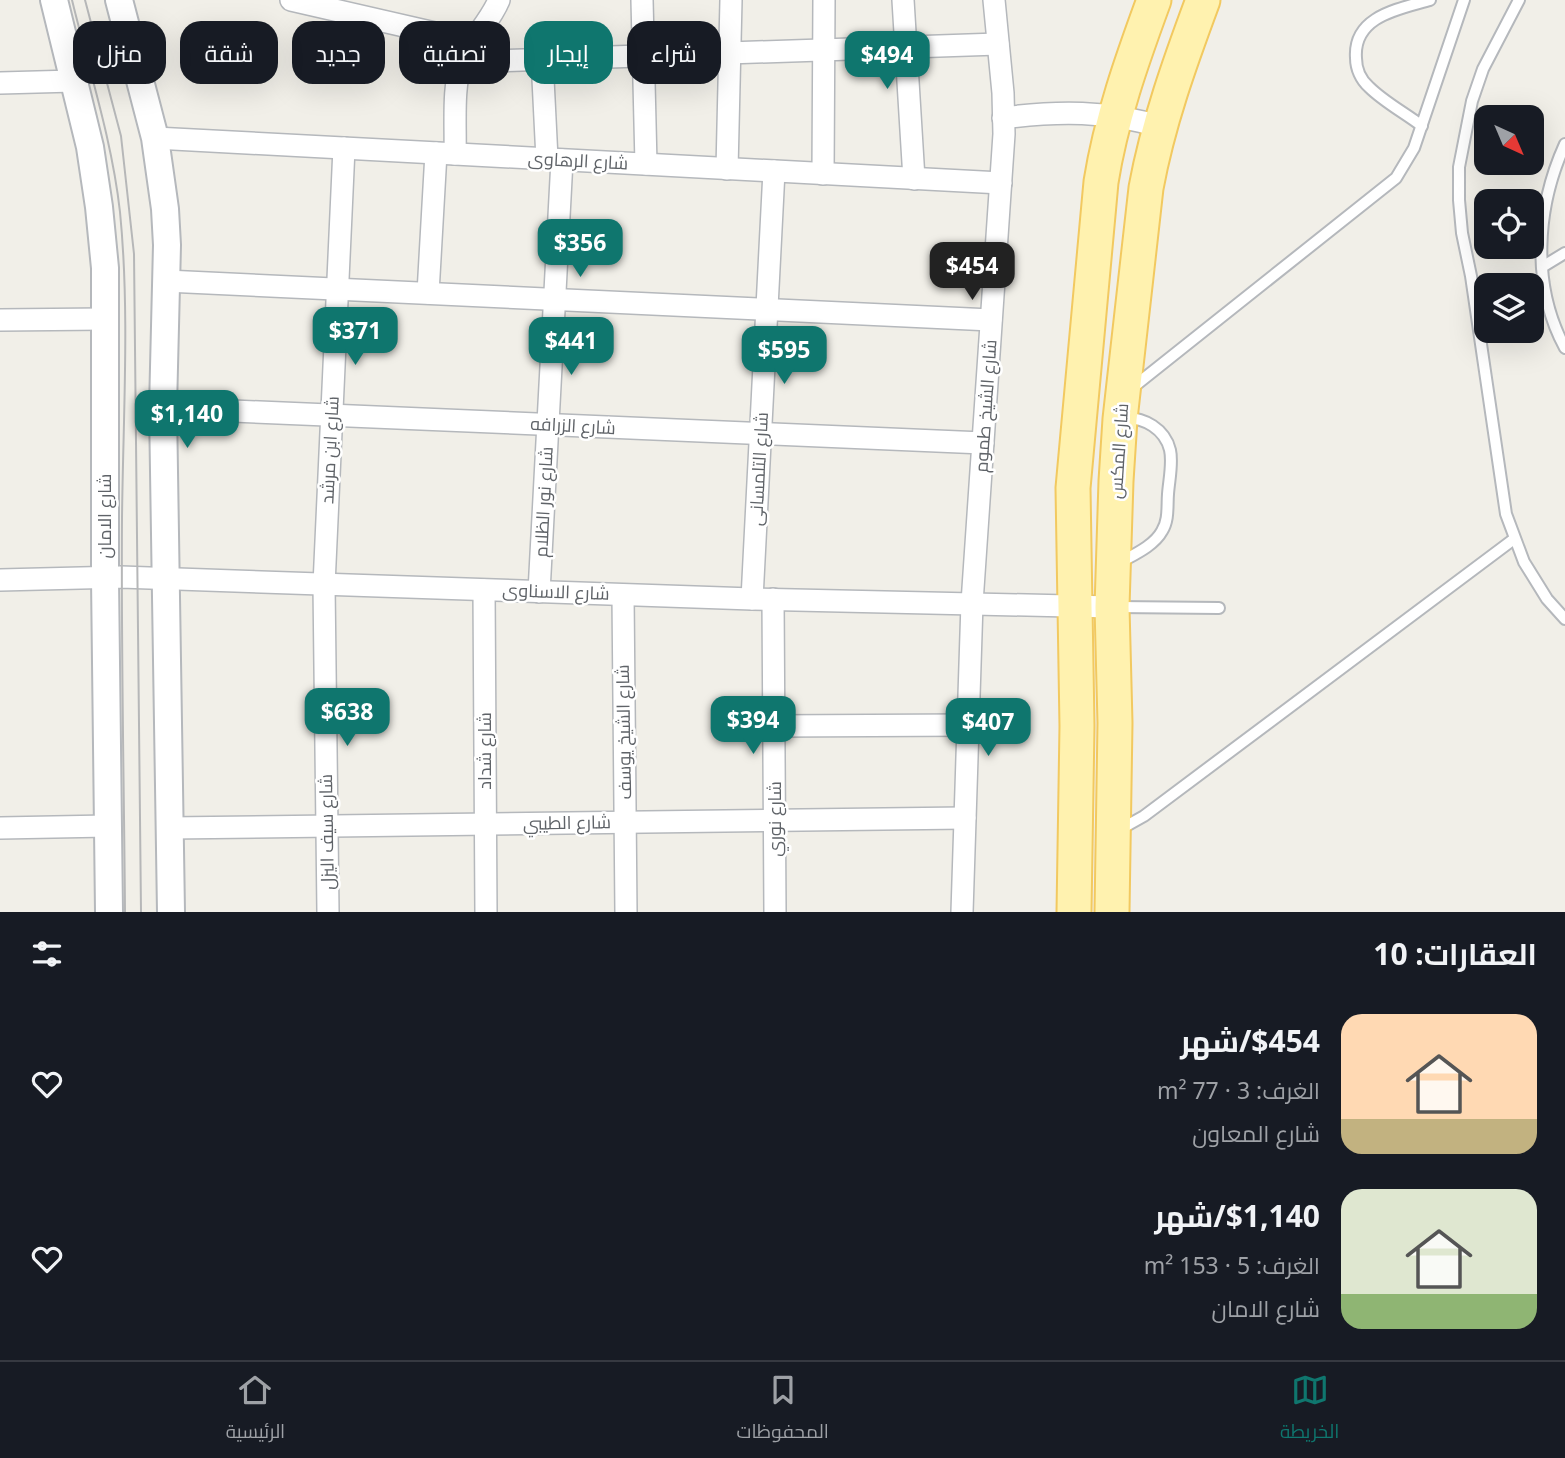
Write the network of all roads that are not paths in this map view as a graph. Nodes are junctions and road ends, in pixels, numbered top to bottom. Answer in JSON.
{"nodes":[{"id":1,"x":54,"y":0,"type":"edge"},
{"id":2,"x":120,"y":0,"type":"edge"},
{"id":3,"x":291,"y":0,"type":"edge"},
{"id":4,"x":499,"y":0,"type":"edge"},
{"id":5,"x":642,"y":0,"type":"edge"},
{"id":6,"x":730,"y":0,"type":"edge"},
{"id":7,"x":824,"y":0,"type":"edge"},
{"id":8,"x":902,"y":0,"type":"edge"},
{"id":9,"x":994,"y":0,"type":"edge"},
{"id":10,"x":1154,"y":0,"type":"edge"},
{"id":11,"x":1203,"y":0,"type":"edge"},
{"id":12,"x":1430,"y":0,"type":"edge"},
{"id":13,"x":1464,"y":0,"type":"edge"},
{"id":14,"x":1519,"y":0,"type":"edge"},
{"id":15,"x":321,"y":3,"type":"edge"},
{"id":16,"x":488,"y":21,"type":"edge"},
{"id":17,"x":643,"y":21,"type":"edge"},
{"id":18,"x":399,"y":23,"type":"edge"},
{"id":19,"x":998,"y":44,"type":"junction"},
{"id":20,"x":905,"y":47,"type":"junction"},
{"id":21,"x":824,"y":50,"type":"junction"},
{"id":22,"x":721,"y":53,"type":"edge"},
{"id":23,"x":730,"y":53,"type":"junction"},
{"id":24,"x":73,"y":78,"type":"edge"},
{"id":25,"x":73,"y":82,"type":"edge"},
{"id":26,"x":0,"y":83,"type":"edge"},
{"id":27,"x":74,"y":84,"type":"edge"},
{"id":28,"x":457,"y":84,"type":"edge"},
{"id":29,"x":545,"y":84,"type":"edge"},
{"id":30,"x":645,"y":84,"type":"edge"},
{"id":31,"x":1115,"y":116,"type":"junction"},
{"id":32,"x":1003,"y":118,"type":"junction"},
{"id":33,"x":1422,"y":126,"type":"junction"},
{"id":34,"x":1160,"y":127,"type":"junction"},
{"id":35,"x":155,"y":138,"type":"junction"},
{"id":36,"x":1565,"y":144,"type":"edge"},
{"id":37,"x":344,"y":148,"type":"junction"},
{"id":38,"x":445,"y":153,"type":"junction"},
{"id":39,"x":555,"y":159,"type":"junction"},
{"id":40,"x":646,"y":164,"type":"junction"},
{"id":41,"x":727,"y":169,"type":"junction"},
{"id":42,"x":774,"y":171,"type":"junction"},
{"id":43,"x":823,"y":174,"type":"junction"},
{"id":44,"x":914,"y":178,"type":"junction"},
{"id":45,"x":1001,"y":183,"type":"junction"},
{"id":46,"x":1565,"y":253,"type":"edge"},
{"id":47,"x":1542,"y":267,"type":"junction"},
{"id":48,"x":166,"y":281,"type":"junction"},
{"id":49,"x":337,"y":289,"type":"junction"},
{"id":50,"x":428,"y":293,"type":"junction"},
{"id":51,"x":554,"y":299,"type":"junction"},
{"id":52,"x":767,"y":309,"type":"junction"},
{"id":53,"x":106,"y":319,"type":"junction"},
{"id":54,"x":0,"y":320,"type":"edge"},
{"id":55,"x":991,"y":320,"type":"junction"},
{"id":56,"x":1565,"y":348,"type":"edge"},
{"id":57,"x":1121,"y":407,"type":"junction"},
{"id":58,"x":163,"y":408,"type":"junction"},
{"id":59,"x":332,"y":415,"type":"junction"},
{"id":60,"x":548,"y":425,"type":"junction"},
{"id":61,"x":761,"y":434,"type":"junction"},
{"id":62,"x":983,"y":443,"type":"junction"},
{"id":63,"x":1514,"y":539,"type":"junction"},
{"id":64,"x":1113,"y":566,"type":"junction"},
{"id":65,"x":105,"y":579,"type":"junction"},
{"id":66,"x":165,"y":579,"type":"junction"},
{"id":67,"x":0,"y":580,"type":"edge"},
{"id":68,"x":324,"y":584,"type":"junction"},
{"id":69,"x":484,"y":590,"type":"junction"},
{"id":70,"x":539,"y":592,"type":"junction"},
{"id":71,"x":623,"y":594,"type":"junction"},
{"id":72,"x":763,"y":599,"type":"junction"},
{"id":73,"x":972,"y":603,"type":"junction"},
{"id":74,"x":1074,"y":606,"type":"junction"},
{"id":75,"x":1112,"y":607,"type":"junction"},
{"id":76,"x":1219,"y":608,"type":"dead end"},
{"id":77,"x":1565,"y":619,"type":"edge"},
{"id":78,"x":968,"y":725,"type":"junction"},
{"id":79,"x":774,"y":726,"type":"junction"},
{"id":80,"x":965,"y":818,"type":"junction"},
{"id":81,"x":775,"y":820,"type":"junction"},
{"id":82,"x":625,"y":822,"type":"junction"},
{"id":83,"x":486,"y":824,"type":"junction"},
{"id":84,"x":108,"y":826,"type":"junction"},
{"id":85,"x":327,"y":826,"type":"junction"},
{"id":86,"x":0,"y":828,"type":"edge"},
{"id":87,"x":169,"y":828,"type":"junction"},
{"id":88,"x":1113,"y":832,"type":"junction"},
{"id":89,"x":109,"y":912,"type":"edge"},
{"id":90,"x":171,"y":912,"type":"edge"},
{"id":91,"x":328,"y":912,"type":"edge"},
{"id":92,"x":486,"y":912,"type":"edge"},
{"id":93,"x":626,"y":912,"type":"edge"},
{"id":94,"x":775,"y":912,"type":"edge"},
{"id":95,"x":962,"y":912,"type":"edge"},
{"id":96,"x":1074,"y":912,"type":"edge"},
{"id":97,"x":1112,"y":912,"type":"edge"}],
"edges":[{"from":1,"to":24,"type":"street","name":"شارع الامان"},
{"from":2,"to":35,"type":"street"},
{"from":3,"to":15,"type":"street"},
{"from":4,"to":16,"type":"street"},
{"from":5,"to":17,"type":"street"},
{"from":6,"to":23,"type":"street"},
{"from":7,"to":21,"type":"street"},
{"from":8,"to":20,"type":"street"},
{"from":9,"to":19,"type":"street","name":"شارع الشيخ طموم"},
{"from":10,"to":31,"type":"main road"},
{"from":11,"to":34,"type":"main road","name":"شارع المكس"},
{"from":12,"to":33,"type":"lane"},
{"from":13,"to":33,"type":"lane"},
{"from":14,"to":63,"type":"lane"},
{"from":15,"to":18,"type":"street"},
{"from":19,"to":20,"type":"street"},
{"from":19,"to":32,"type":"street","name":"شارع الشيخ طموم"},
{"from":20,"to":21,"type":"street"},
{"from":20,"to":44,"type":"street"},
{"from":21,"to":23,"type":"street"},
{"from":21,"to":43,"type":"street"},
{"from":22,"to":23,"type":"street"},
{"from":23,"to":41,"type":"street"},
{"from":25,"to":26,"type":"street"},
{"from":27,"to":53,"type":"street","name":"شارع الامان"},
{"from":28,"to":38,"type":"street"},
{"from":29,"to":39,"type":"street","name":"شارع نور الظلام"},
{"from":30,"to":40,"type":"street"},
{"from":31,"to":32,"type":"street"},
{"from":31,"to":34,"type":"street"},
{"from":31,"to":74,"type":"main road"},
{"from":32,"to":45,"type":"street","name":"شارع الشيخ طموم"},
{"from":33,"to":57,"type":"lane"},
{"from":34,"to":57,"type":"main road","name":"شارع المكس"},
{"from":35,"to":37,"type":"street","name":"شارع الرهاوى"},
{"from":35,"to":48,"type":"street"},
{"from":36,"to":47,"type":"lane"},
{"from":37,"to":38,"type":"street","name":"شارع الرهاوى"},
{"from":37,"to":49,"type":"street","name":"شارع ابن مرشد"},
{"from":38,"to":39,"type":"street","name":"شارع الرهاوى"},
{"from":38,"to":50,"type":"street"},
{"from":39,"to":40,"type":"street","name":"شارع الرهاوى"},
{"from":39,"to":51,"type":"street","name":"شارع نور الظلام"},
{"from":40,"to":41,"type":"street","name":"شارع الرهاوى"},
{"from":41,"to":42,"type":"street","name":"شارع الرهاوى"},
{"from":42,"to":43,"type":"street","name":"شارع الرهاوى"},
{"from":42,"to":52,"type":"street","name":"شارع التلمسانى"},
{"from":43,"to":44,"type":"street","name":"شارع الرهاوى"},
{"from":44,"to":45,"type":"street","name":"شارع الرهاوى"},
{"from":45,"to":55,"type":"street","name":"شارع الشيخ طموم"},
{"from":46,"to":47,"type":"lane"},
{"from":47,"to":56,"type":"lane"},
{"from":48,"to":49,"type":"street"},
{"from":48,"to":58,"type":"street"},
{"from":49,"to":50,"type":"street"},
{"from":49,"to":59,"type":"street","name":"شارع ابن مرشد"},
{"from":50,"to":51,"type":"street"},
{"from":51,"to":52,"type":"street"},
{"from":51,"to":60,"type":"street","name":"شارع نور الظلام"},
{"from":52,"to":55,"type":"street"},
{"from":52,"to":61,"type":"street","name":"شارع التلمسانى"},
{"from":53,"to":54,"type":"street"},
{"from":53,"to":65,"type":"street","name":"شارع الامان"},
{"from":55,"to":62,"type":"street","name":"شارع الشيخ طموم"},
{"from":57,"to":64,"type":"main road","name":"شارع المكس"},
{"from":57,"to":64,"type":"lane"},
{"from":58,"to":59,"type":"street","name":"شارع الزرافه"},
{"from":58,"to":66,"type":"street"},
{"from":59,"to":60,"type":"street","name":"شارع الزرافه"},
{"from":59,"to":68,"type":"street","name":"شارع ابن مرشد"},
{"from":60,"to":61,"type":"street","name":"شارع الزرافه"},
{"from":60,"to":70,"type":"street","name":"شارع نور الظلام"},
{"from":61,"to":62,"type":"street","name":"شارع الزرافه"},
{"from":61,"to":72,"type":"street","name":"شارع التلمسانى"},
{"from":62,"to":73,"type":"street","name":"شارع الشيخ طموم"},
{"from":63,"to":77,"type":"lane"},
{"from":63,"to":88,"type":"lane"},
{"from":64,"to":75,"type":"main road","name":"شارع المكس"},
{"from":65,"to":66,"type":"street","name":"شارع الاسناوى"},
{"from":65,"to":67,"type":"street","name":"شارع الاسناوى"},
{"from":65,"to":84,"type":"street","name":"شارع الامان"},
{"from":66,"to":68,"type":"street","name":"شارع الاسناوى"},
{"from":66,"to":87,"type":"street"},
{"from":68,"to":69,"type":"street","name":"شارع الاسناوى"},
{"from":68,"to":85,"type":"street","name":"شارع سيف اليزل"},
{"from":69,"to":70,"type":"street","name":"شارع الاسناوى"},
{"from":69,"to":83,"type":"street","name":"شارع شداد"},
{"from":70,"to":71,"type":"street","name":"شارع الاسناوى"},
{"from":71,"to":72,"type":"street","name":"شارع الاسناوى"},
{"from":71,"to":82,"type":"street","name":"شارع الشيخ يوسف"},
{"from":72,"to":73,"type":"street","name":"شارع الاسناوى"},
{"from":72,"to":79,"type":"street","name":"شارع نوري"},
{"from":73,"to":74,"type":"street","name":"شارع الاسناوى"},
{"from":73,"to":78,"type":"street","name":"شارع الشيخ طموم"},
{"from":74,"to":75,"type":"street","name":"شارع الاسناوى"},
{"from":74,"to":96,"type":"main road"},
{"from":75,"to":76,"type":"lane"},
{"from":75,"to":88,"type":"main road","name":"شارع المكس"},
{"from":78,"to":79,"type":"street"},
{"from":78,"to":80,"type":"street","name":"شارع الشيخ طموم"},
{"from":79,"to":81,"type":"street","name":"شارع نوري"},
{"from":80,"to":81,"type":"street","name":"شارع الطيبي"},
{"from":80,"to":95,"type":"street","name":"شارع الشيخ طموم"},
{"from":81,"to":82,"type":"street","name":"شارع الطيبي"},
{"from":81,"to":94,"type":"street","name":"شارع نوري"},
{"from":82,"to":83,"type":"street","name":"شارع الطيبي"},
{"from":82,"to":93,"type":"street","name":"شارع الشيخ يوسف"},
{"from":83,"to":85,"type":"street","name":"شارع الطيبي"},
{"from":83,"to":92,"type":"street","name":"شارع شداد"},
{"from":84,"to":86,"type":"street"},
{"from":84,"to":89,"type":"street","name":"شارع الامان"},
{"from":85,"to":87,"type":"street","name":"شارع الطيبي"},
{"from":85,"to":91,"type":"street","name":"شارع سيف اليزل"},
{"from":87,"to":90,"type":"street"},
{"from":88,"to":97,"type":"main road","name":"شارع المكس"}]}
